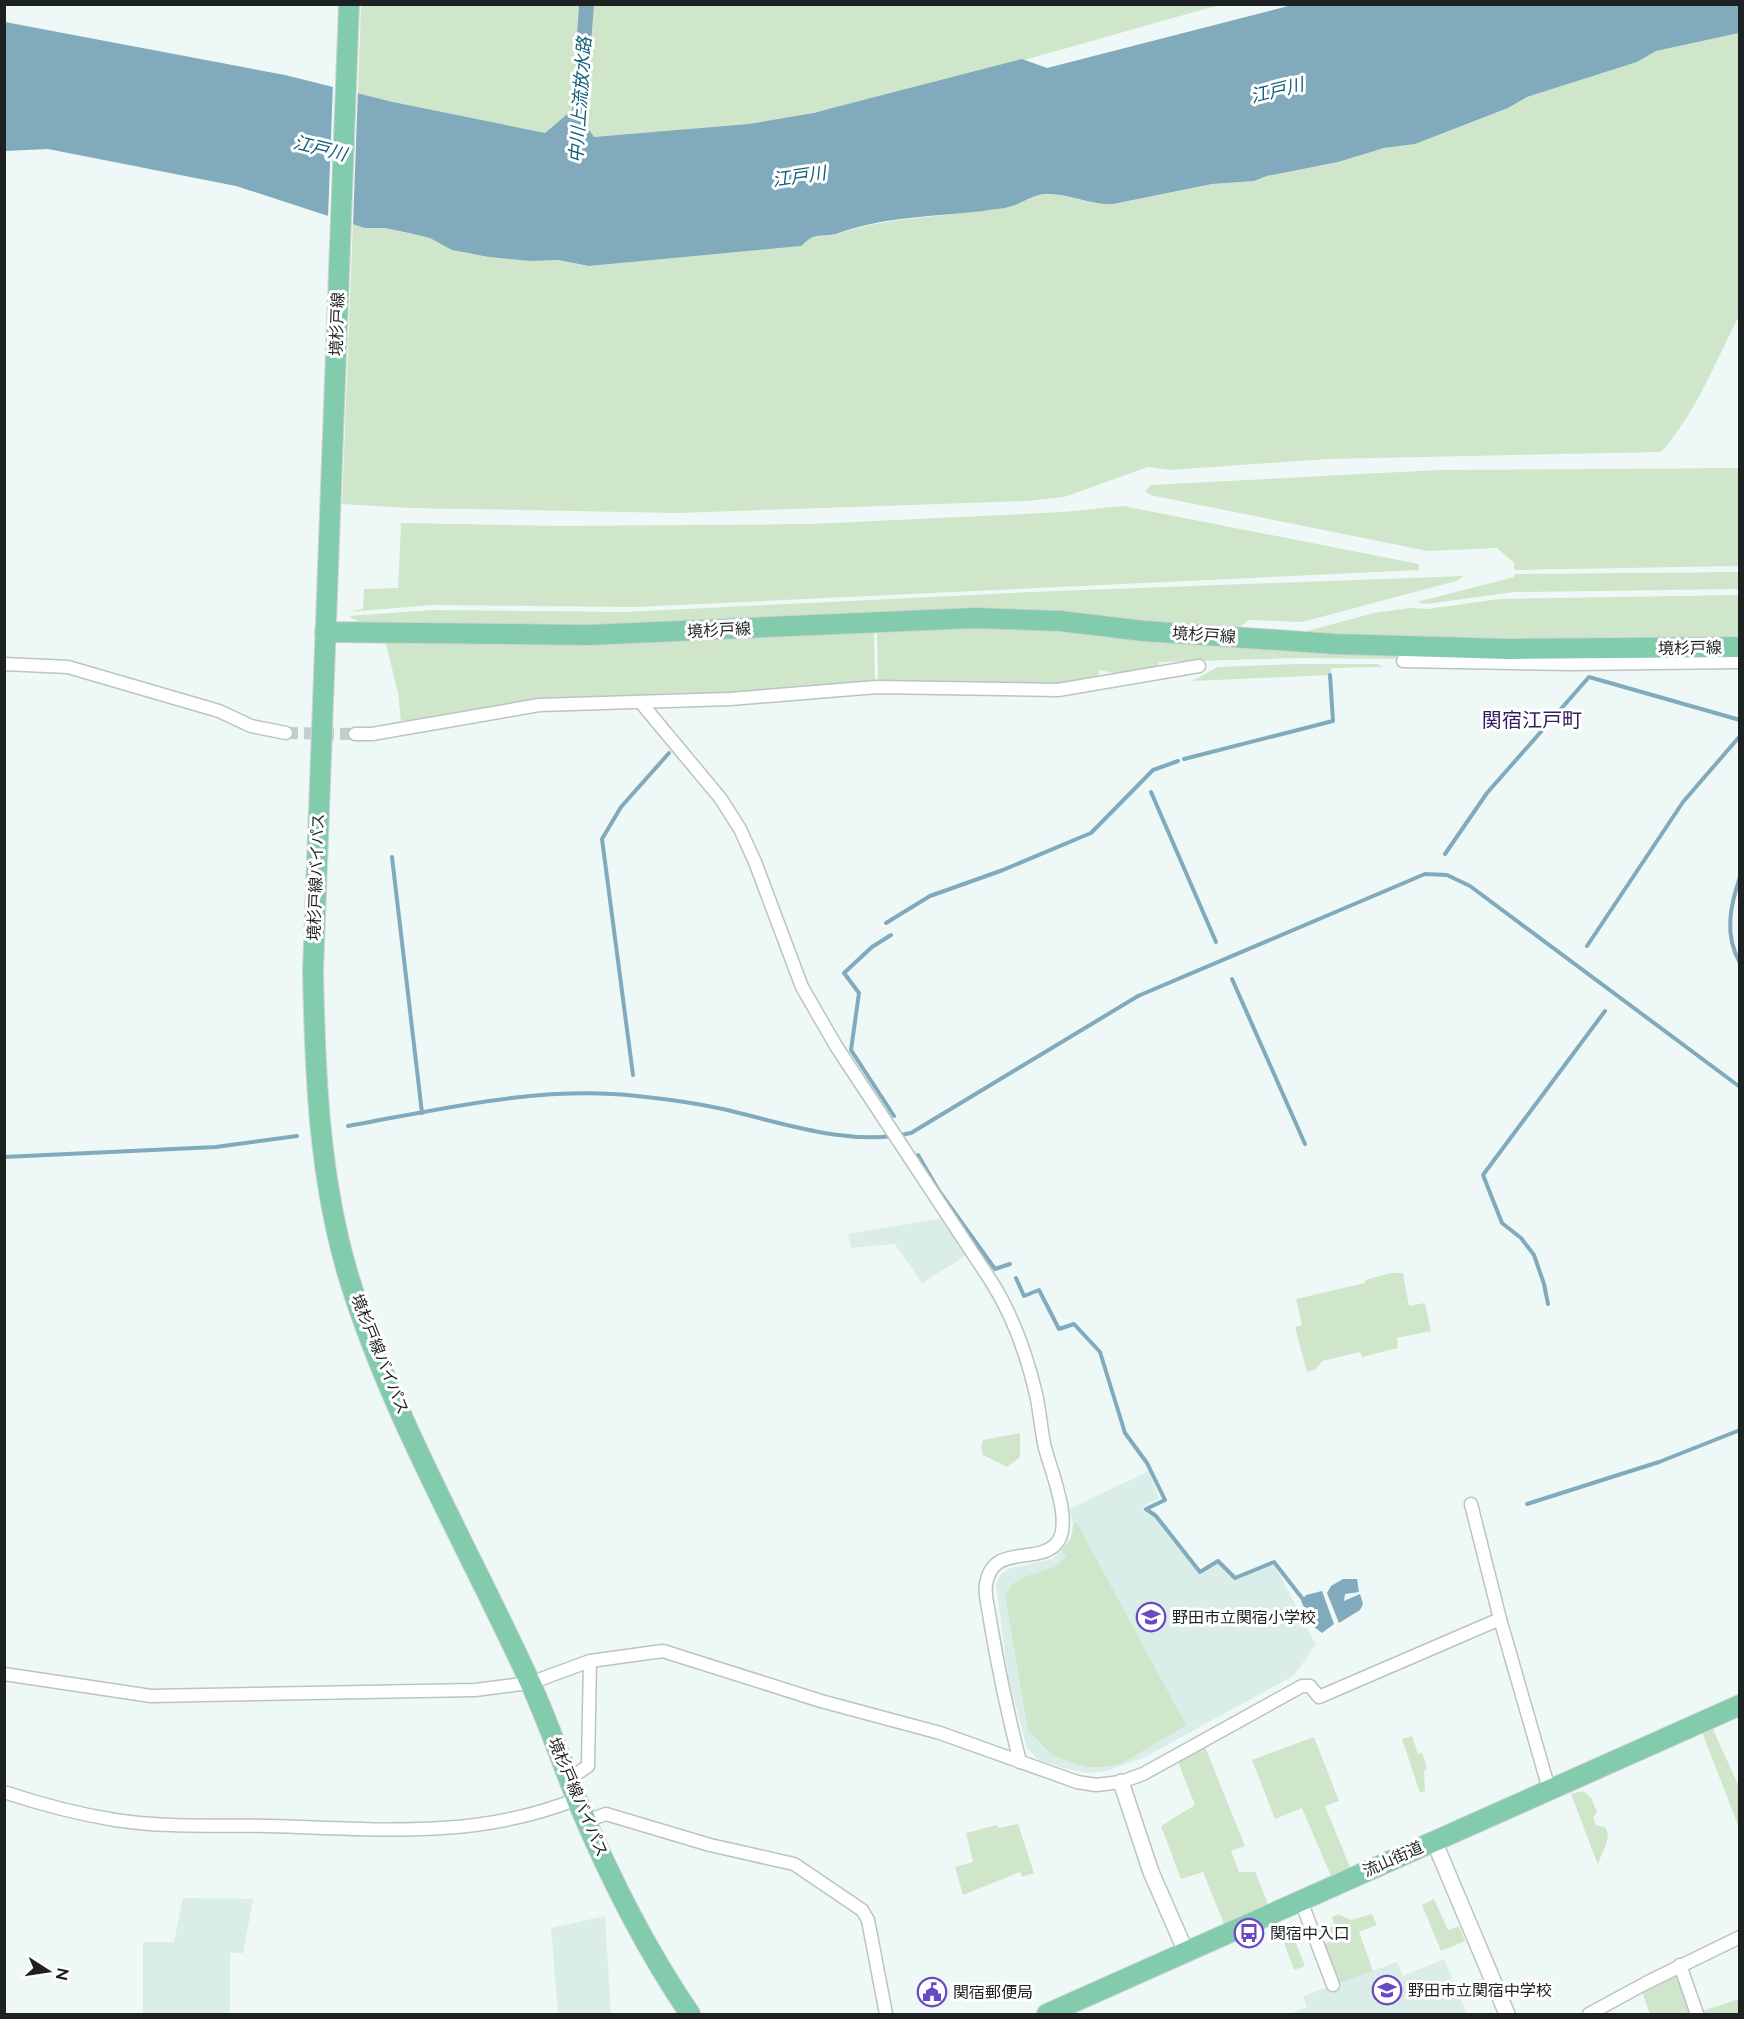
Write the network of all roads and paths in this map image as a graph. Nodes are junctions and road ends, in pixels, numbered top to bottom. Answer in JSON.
{"nodes":[{"id":1,"x":349,"y":4,"type":"edge"},
{"id":2,"x":325,"y":632,"type":"junction"},
{"id":3,"x":1740,"y":647,"type":"edge"},
{"id":4,"x":1403,"y":661,"type":"dead end"},
{"id":5,"x":1740,"y":662,"type":"edge"},
{"id":6,"x":4,"y":664,"type":"edge"},
{"id":7,"x":1199,"y":666,"type":"dead end"},
{"id":8,"x":642,"y":704,"type":"junction"},
{"id":9,"x":286,"y":733,"type":"tunnel mouth"},
{"id":10,"x":355,"y":734,"type":"tunnel mouth"},
{"id":11,"x":1471,"y":1504,"type":"dead end"},
{"id":12,"x":1500,"y":1619,"type":"junction"},
{"id":13,"x":590,"y":1661,"type":"junction"},
{"id":14,"x":4,"y":1674,"type":"edge"},
{"id":15,"x":530,"y":1683,"type":"junction"},
{"id":16,"x":1740,"y":1705,"type":"edge"},
{"id":17,"x":1020,"y":1762,"type":"junction"},
{"id":18,"x":569,"y":1779,"type":"junction"},
{"id":19,"x":1121,"y":1782,"type":"junction"},
{"id":20,"x":1549,"y":1789,"type":"junction"},
{"id":21,"x":4,"y":1792,"type":"edge"},
{"id":22,"x":577,"y":1799,"type":"junction"},
{"id":23,"x":586,"y":1821,"type":"junction"},
{"id":24,"x":1434,"y":1841,"type":"junction"},
{"id":25,"x":1301,"y":1901,"type":"junction"},
{"id":26,"x":1740,"y":1936,"type":"edge"},
{"id":27,"x":1186,"y":1952,"type":"junction"},
{"id":28,"x":1680,"y":1965,"type":"junction"},
{"id":29,"x":1334,"y":1985,"type":"dead end"},
{"id":30,"x":690,"y":2014,"type":"edge"},
{"id":31,"x":886,"y":2014,"type":"edge"},
{"id":32,"x":1047,"y":2014,"type":"edge"},
{"id":33,"x":1507,"y":2014,"type":"edge"},
{"id":34,"x":1589,"y":2014,"type":"edge"},
{"id":35,"x":1697,"y":2014,"type":"edge"}],
"edges":[{"from":1,"to":2,"type":"main road","name":"境杉戸線"},
{"from":2,"to":3,"type":"main road","name":"境杉戸線"},
{"from":2,"to":15,"type":"main road","name":"境杉戸線バイパス"},
{"from":4,"to":5,"type":"street"},
{"from":6,"to":9,"type":"street"},
{"from":7,"to":8,"type":"street"},
{"from":8,"to":10,"type":"street"},
{"from":8,"to":17,"type":"street"},
{"from":11,"to":12,"type":"street"},
{"from":12,"to":19,"type":"street"},
{"from":12,"to":20,"type":"street"},
{"from":13,"to":15,"type":"street"},
{"from":13,"to":17,"type":"street"},
{"from":13,"to":18,"type":"street"},
{"from":14,"to":15,"type":"street"},
{"from":15,"to":18,"type":"main road","name":"境杉戸線バイパス"},
{"from":16,"to":20,"type":"main road","name":"流山街道"},
{"from":17,"to":19,"type":"street"},
{"from":18,"to":22,"type":"main road","name":"境杉戸線バイパス"},
{"from":19,"to":27,"type":"street"},
{"from":20,"to":24,"type":"main road","name":"流山街道"},
{"from":21,"to":22,"type":"street"},
{"from":22,"to":23,"type":"main road","name":"境杉戸線バイパス"},
{"from":23,"to":30,"type":"main road","name":"境杉戸線バイパス"},
{"from":23,"to":31,"type":"street"},
{"from":24,"to":25,"type":"main road","name":"流山街道"},
{"from":24,"to":33,"type":"street"},
{"from":25,"to":27,"type":"main road","name":"流山街道"},
{"from":25,"to":29,"type":"street"},
{"from":26,"to":28,"type":"street"},
{"from":27,"to":32,"type":"main road","name":"流山街道"},
{"from":28,"to":34,"type":"street"},
{"from":28,"to":35,"type":"street"}]}
